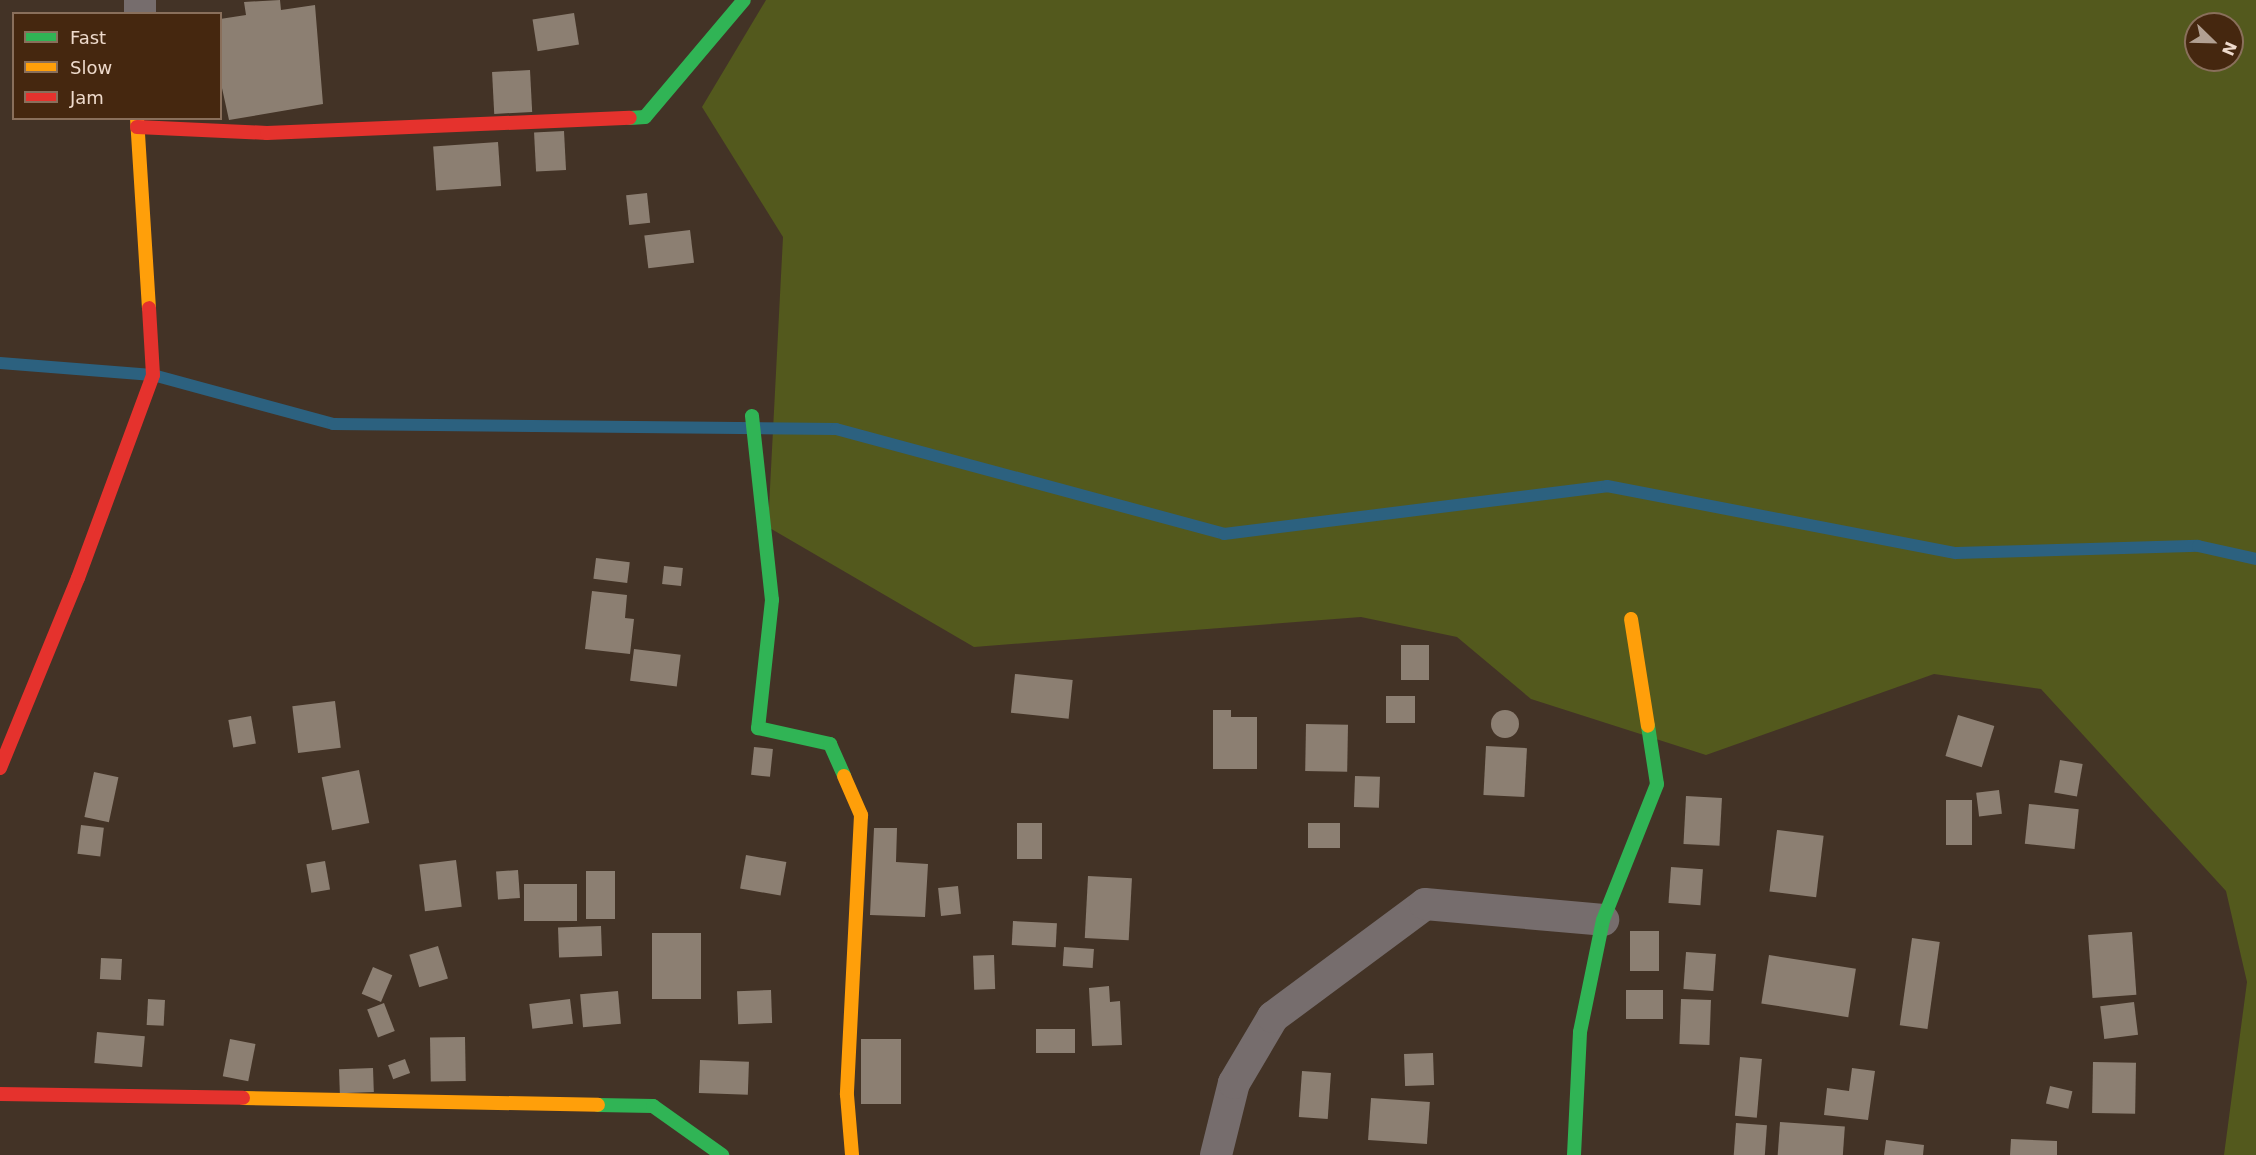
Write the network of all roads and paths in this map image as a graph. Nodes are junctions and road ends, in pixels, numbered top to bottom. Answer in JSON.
{"nodes":[{"id":1,"x":744,"y":0,"type":"edge"},
{"id":2,"x":137,"y":123,"type":"edge"},
{"id":3,"x":752,"y":416,"type":"dead end"},
{"id":4,"x":1631,"y":619,"type":"dead end"},
{"id":5,"x":0,"y":768,"type":"edge"},
{"id":6,"x":1603,"y":920,"type":"junction"},
{"id":7,"x":0,"y":1094,"type":"edge"},
{"id":8,"x":722,"y":1155,"type":"edge"},
{"id":9,"x":852,"y":1155,"type":"edge"},
{"id":10,"x":1216,"y":1155,"type":"edge"},
{"id":11,"x":1574,"y":1155,"type":"edge"}],
"edges":[{"from":1,"to":2,"type":"street"},
{"from":2,"to":5,"type":"street"},
{"from":3,"to":9,"type":"street"},
{"from":4,"to":6,"type":"street"},
{"from":6,"to":10,"type":"street"},
{"from":6,"to":11,"type":"street"},
{"from":7,"to":8,"type":"street"}]}
